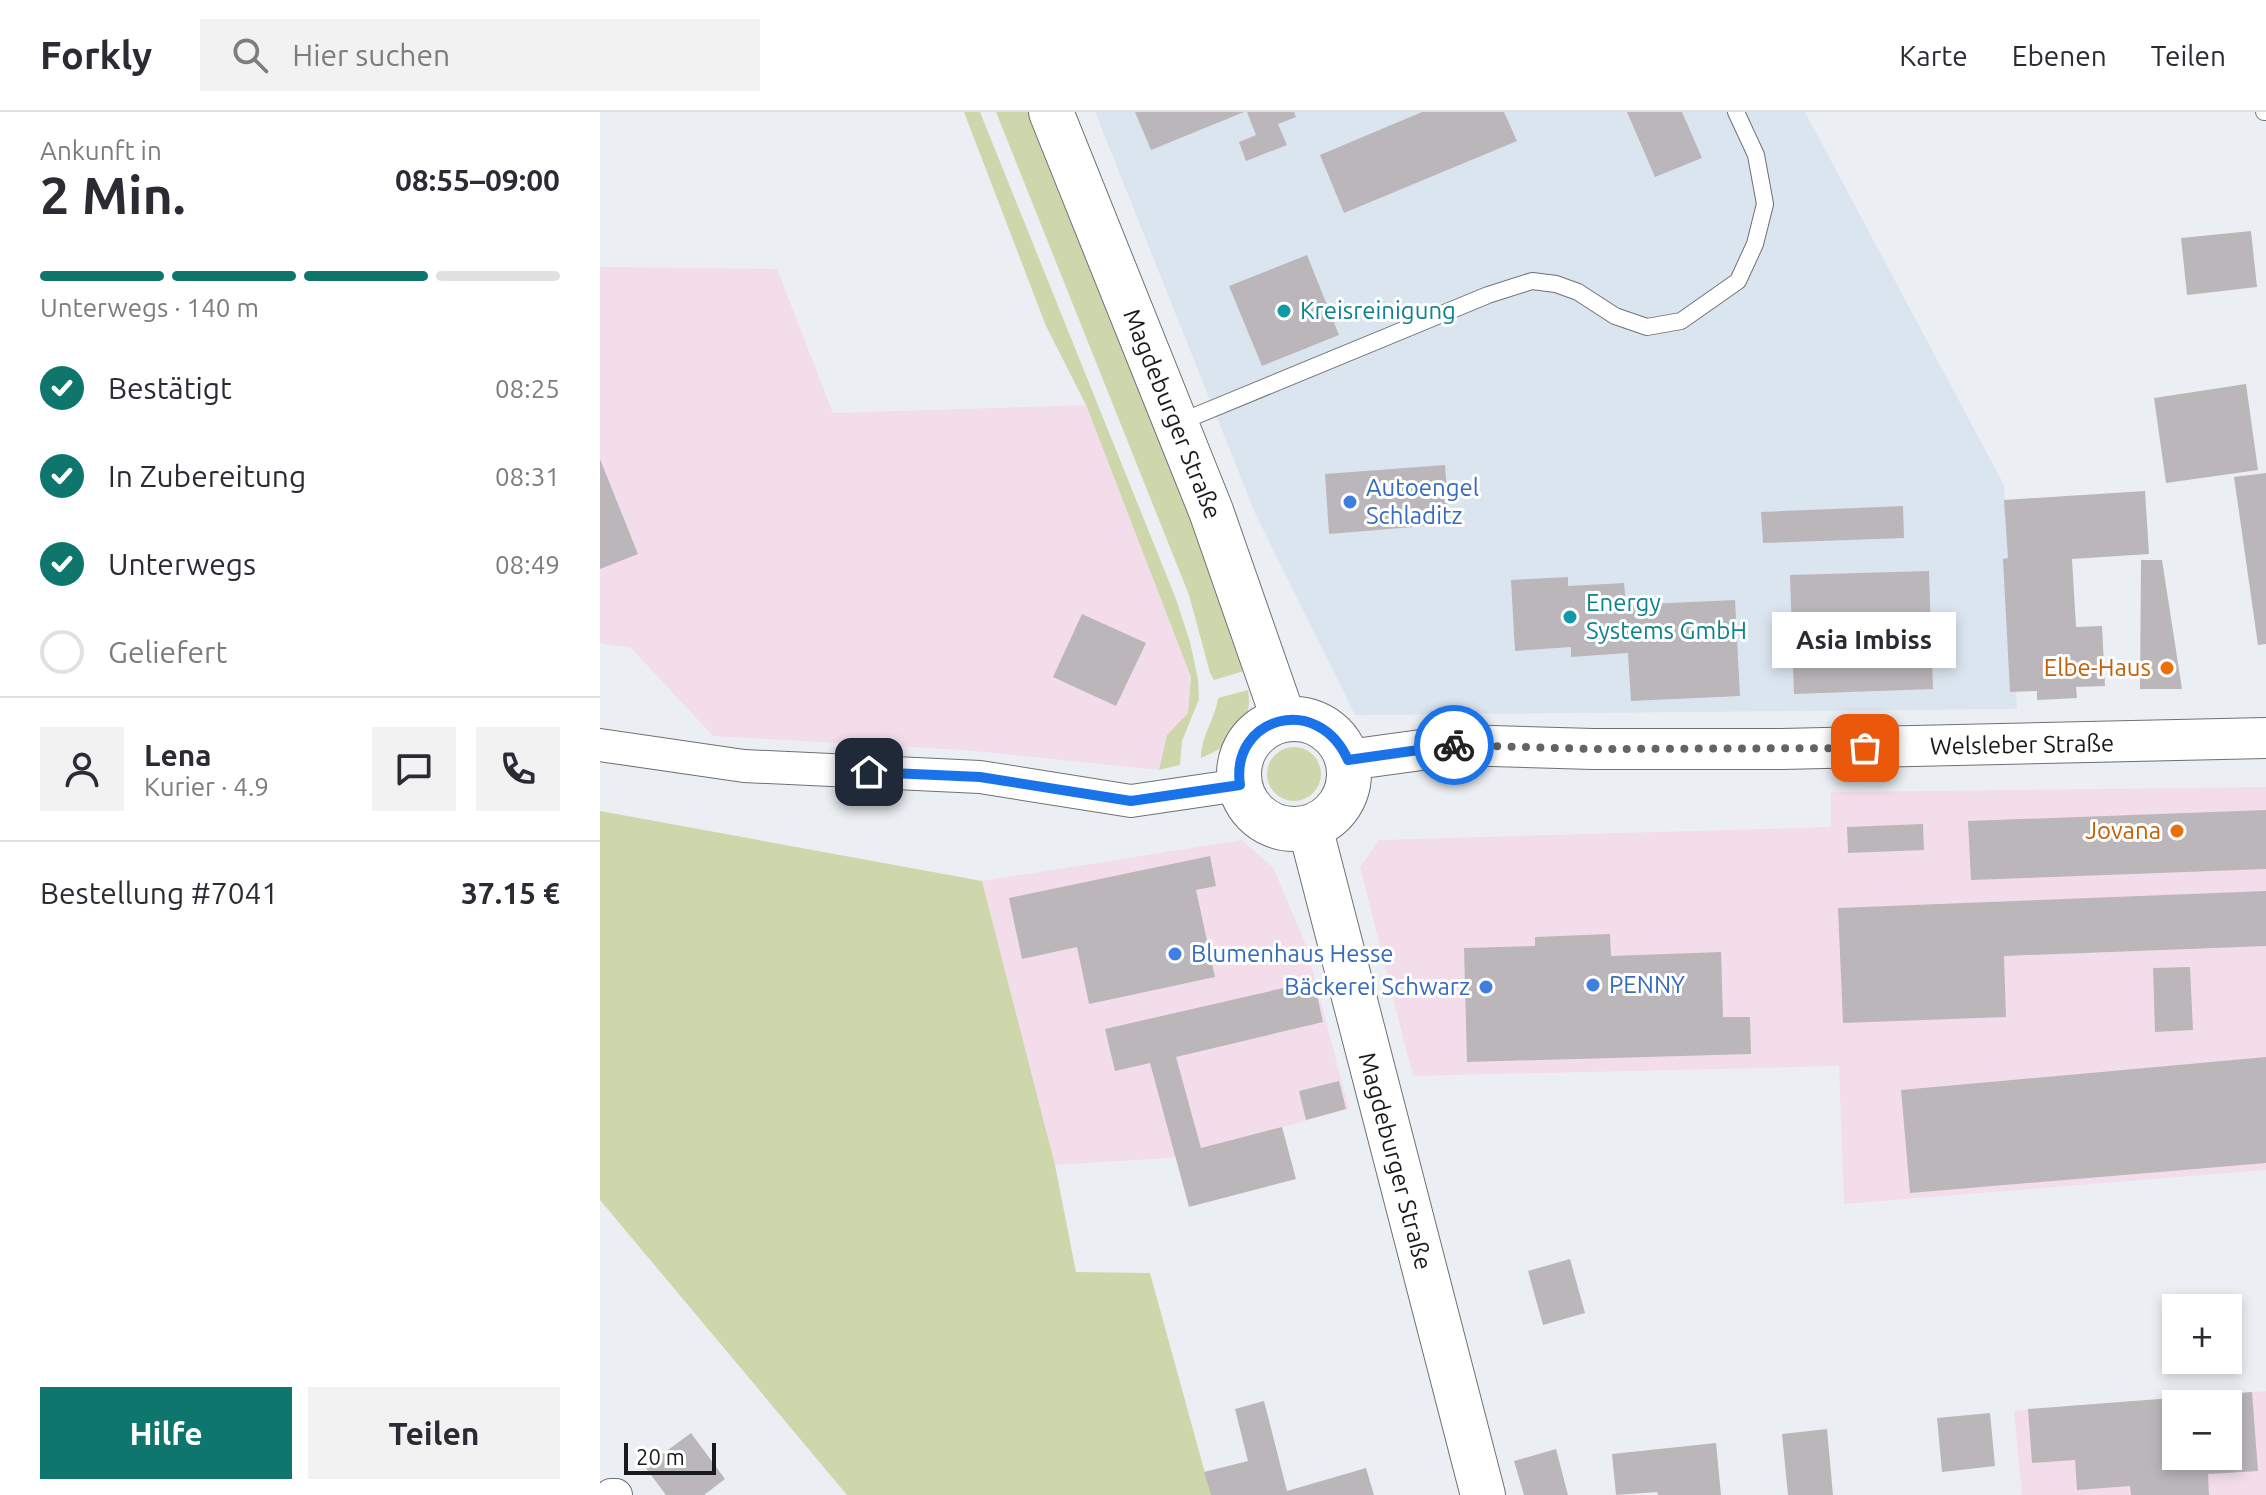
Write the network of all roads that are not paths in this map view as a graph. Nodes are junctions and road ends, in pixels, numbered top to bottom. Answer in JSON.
{"nodes":[{"id":1,"x":1051,"y":112,"type":"edge"},
{"id":2,"x":1736,"y":112,"type":"edge"},
{"id":3,"x":1177,"y":424,"type":"junction"},
{"id":4,"x":1284,"y":720,"type":"junction"},
{"id":5,"x":2266,"y":738,"type":"edge"},
{"id":6,"x":600,"y":745,"type":"edge"},
{"id":7,"x":1348,"y":760,"type":"junction"},
{"id":8,"x":1240,"y":785,"type":"junction"},
{"id":9,"x":1310,"y":827,"type":"junction"},
{"id":10,"x":1483,"y":1495,"type":"edge"}],
"edges":[{"from":1,"to":3,"type":"main road","name":"Magdeburger Straße"},
{"from":2,"to":3,"type":"lane"},
{"from":3,"to":4,"type":"main road","name":"Magdeburger Straße"},
{"from":4,"to":7,"type":"main road"},
{"from":4,"to":8,"type":"main road"},
{"from":5,"to":7,"type":"street","name":"Welsleber Straße"},
{"from":6,"to":8,"type":"street"},
{"from":7,"to":9,"type":"main road"},
{"from":8,"to":9,"type":"main road"},
{"from":9,"to":10,"type":"main road","name":"Magdeburger Straße"}]}
